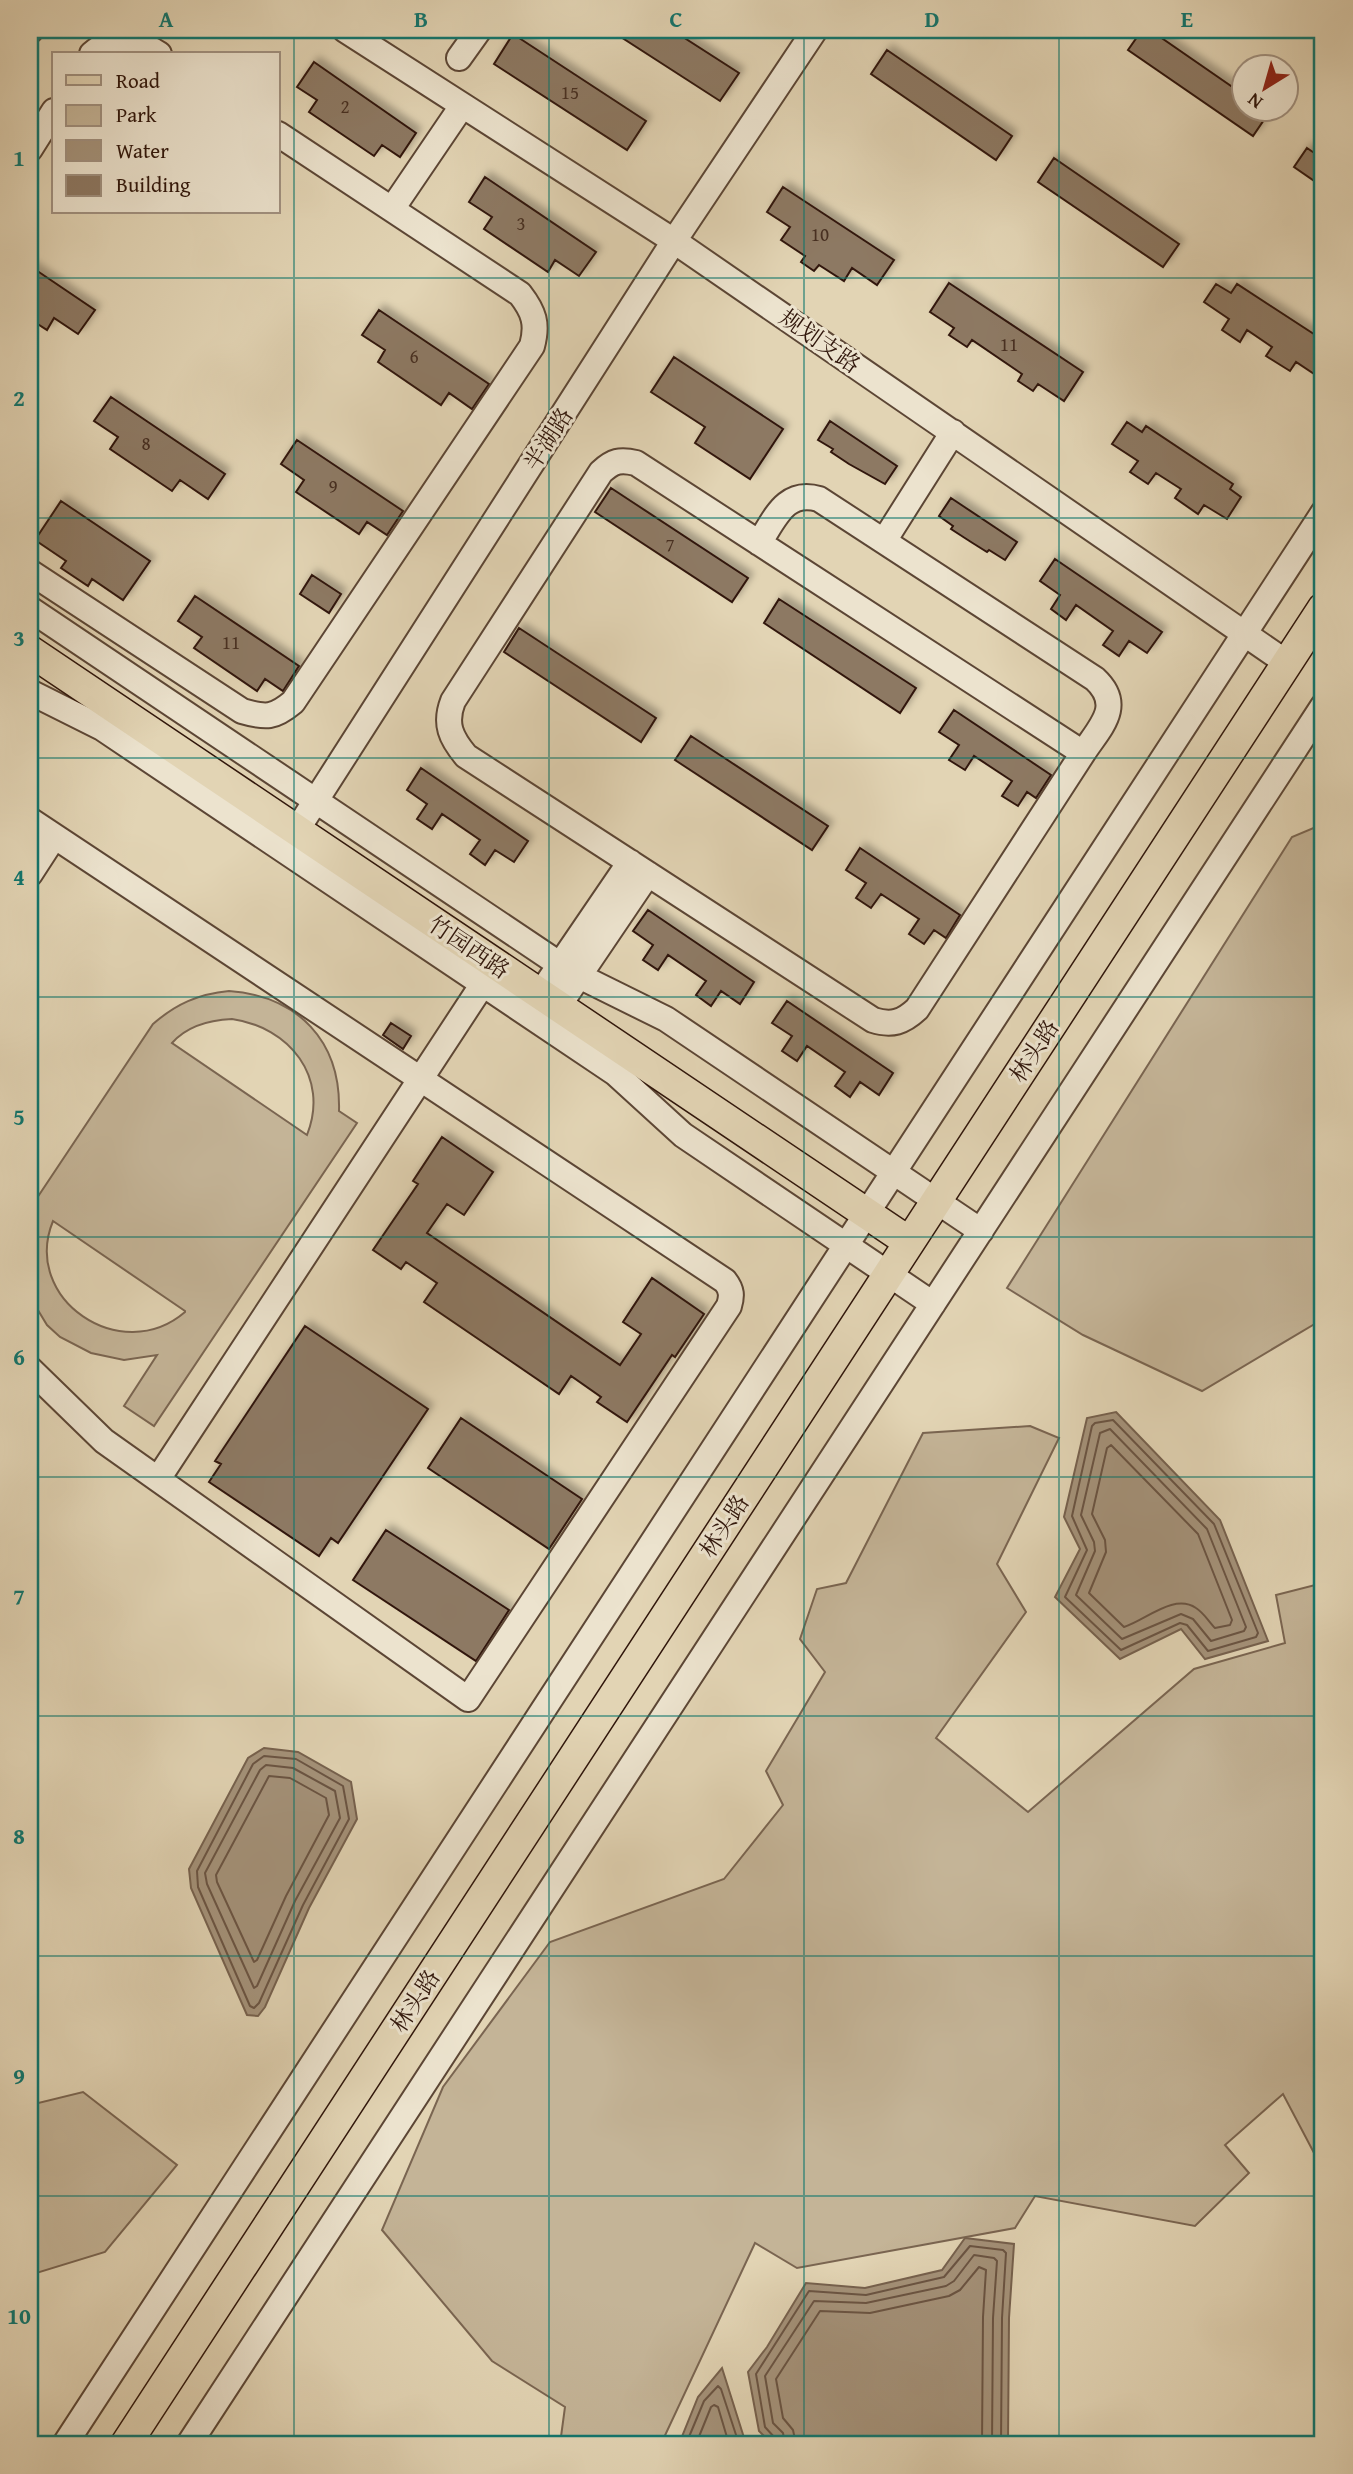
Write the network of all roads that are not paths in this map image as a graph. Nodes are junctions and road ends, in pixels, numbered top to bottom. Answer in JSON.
{"nodes":[{"id":1,"x":345,"y":30,"type":"edge"},
{"id":2,"x":479,"y":30,"type":"edge"},
{"id":3,"x":815,"y":30,"type":"edge"},
{"id":4,"x":94,"y":52,"type":"edge"},
{"id":5,"x":156,"y":52,"type":"edge"},
{"id":6,"x":459,"y":58,"type":"dead end"},
{"id":7,"x":462,"y":106,"type":"junction"},
{"id":8,"x":52,"y":114,"type":"edge"},
{"id":9,"x":280,"y":135,"type":"edge"},
{"id":10,"x":30,"y":149,"type":"edge"},
{"id":11,"x":392,"y":209,"type":"junction"},
{"id":12,"x":674,"y":241,"type":"junction"},
{"id":13,"x":953,"y":432,"type":"junction"},
{"id":14,"x":1323,"y":513,"type":"edge"},
{"id":15,"x":884,"y":541,"type":"junction"},
{"id":16,"x":759,"y":543,"type":"junction"},
{"id":17,"x":30,"y":572,"type":"edge"},
{"id":18,"x":1323,"y":608,"type":"edge"},
{"id":19,"x":30,"y":609,"type":"edge"},
{"id":20,"x":1245,"y":633,"type":"junction"},
{"id":21,"x":30,"y":651,"type":"edge"},
{"id":22,"x":1287,"y":663,"type":"junction"},
{"id":23,"x":30,"y":692,"type":"edge"},
{"id":24,"x":1323,"y":706,"type":"edge"},
{"id":25,"x":1083,"y":753,"type":"junction"},
{"id":26,"x":317,"y":801,"type":"junction"},
{"id":27,"x":30,"y":820,"type":"edge"},
{"id":28,"x":54,"y":837,"type":"junction"},
{"id":29,"x":291,"y":841,"type":"junction"},
{"id":30,"x":639,"y":868,"type":"junction"},
{"id":31,"x":30,"y":874,"type":"edge"},
{"id":32,"x":495,"y":964,"type":"junction"},
{"id":33,"x":570,"y":970,"type":"junction"},
{"id":34,"x":549,"y":1001,"type":"junction"},
{"id":35,"x":420,"y":1079,"type":"junction"},
{"id":36,"x":894,"y":1171,"type":"junction"},
{"id":37,"x":937,"y":1200,"type":"junction"},
{"id":38,"x":866,"y":1214,"type":"junction"},
{"id":39,"x":981,"y":1231,"type":"junction"},
{"id":40,"x":909,"y":1242,"type":"junction"},
{"id":41,"x":846,"y":1245,"type":"junction"},
{"id":42,"x":889,"y":1274,"type":"junction"},
{"id":43,"x":933,"y":1304,"type":"junction"},
{"id":44,"x":30,"y":1369,"type":"edge"},
{"id":45,"x":158,"y":1479,"type":"junction"},
{"id":46,"x":65,"y":2444,"type":"edge"},
{"id":47,"x":126,"y":2444,"type":"edge"},
{"id":48,"x":189,"y":2444,"type":"edge"}],
"edges":[{"from":1,"to":7,"type":"street","name":"规划支路"},
{"from":2,"to":6,"type":"street"},
{"from":3,"to":12,"type":"street","name":"半湖路"},
{"from":4,"to":5,"type":"street"},
{"from":7,"to":11,"type":"street"},
{"from":7,"to":12,"type":"street","name":"规划支路"},
{"from":8,"to":10,"type":"street"},
{"from":9,"to":11,"type":"street"},
{"from":11,"to":17,"type":"street"},
{"from":12,"to":13,"type":"street","name":"规划支路"},
{"from":12,"to":26,"type":"street","name":"半湖路"},
{"from":13,"to":15,"type":"street"},
{"from":13,"to":20,"type":"street","name":"规划支路"},
{"from":14,"to":20,"type":"street"},
{"from":15,"to":16,"type":"street"},
{"from":15,"to":25,"type":"street"},
{"from":16,"to":25,"type":"street"},
{"from":16,"to":30,"type":"street"},
{"from":18,"to":22,"type":"main road","name":"林头路"},
{"from":19,"to":26,"type":"street"},
{"from":20,"to":22,"type":"street","name":"规划支路"},
{"from":20,"to":36,"type":"street"},
{"from":21,"to":29,"type":"main road","name":"竹园西路"},
{"from":22,"to":37,"type":"main road","name":"林头路"},
{"from":23,"to":29,"type":"street"},
{"from":24,"to":39,"type":"street"},
{"from":25,"to":30,"type":"street"},
{"from":26,"to":29,"type":"street","name":"半湖路"},
{"from":26,"to":33,"type":"street"},
{"from":27,"to":28,"type":"street"},
{"from":28,"to":31,"type":"street"},
{"from":28,"to":35,"type":"street"},
{"from":29,"to":32,"type":"main road","name":"竹园西路"},
{"from":29,"to":41,"type":"street"},
{"from":30,"to":33,"type":"street"},
{"from":32,"to":34,"type":"main road","name":"竹园西路"},
{"from":32,"to":35,"type":"street"},
{"from":33,"to":34,"type":"street"},
{"from":33,"to":36,"type":"street"},
{"from":34,"to":38,"type":"main road","name":"竹园西路"},
{"from":35,"to":45,"type":"street"},
{"from":35,"to":45,"type":"street"},
{"from":36,"to":37,"type":"street"},
{"from":36,"to":38,"type":"street"},
{"from":37,"to":39,"type":"street"},
{"from":37,"to":40,"type":"main road","name":"林头路"},
{"from":38,"to":40,"type":"main road","name":"竹园西路"},
{"from":38,"to":41,"type":"street"},
{"from":39,"to":43,"type":"street"},
{"from":40,"to":42,"type":"main road","name":"林头路"},
{"from":41,"to":42,"type":"street"},
{"from":41,"to":46,"type":"street"},
{"from":42,"to":43,"type":"street"},
{"from":42,"to":47,"type":"main road","name":"林头路"},
{"from":43,"to":48,"type":"street"},
{"from":44,"to":45,"type":"street"}]}
